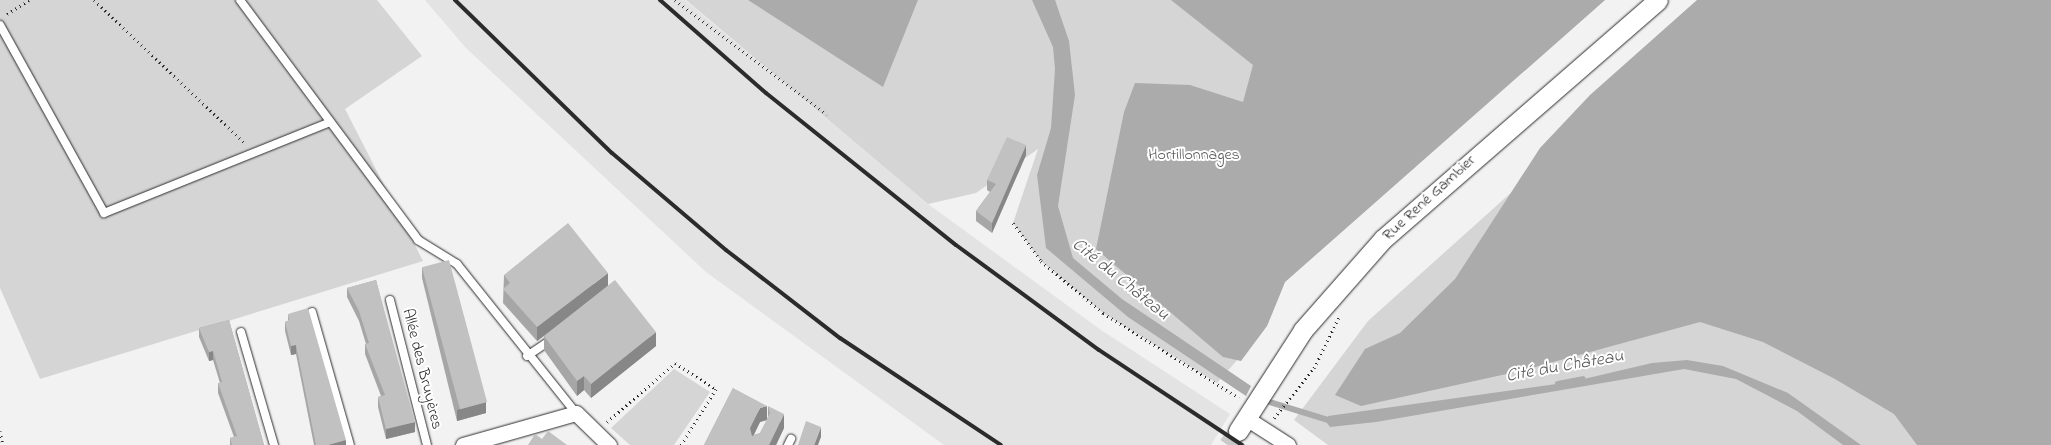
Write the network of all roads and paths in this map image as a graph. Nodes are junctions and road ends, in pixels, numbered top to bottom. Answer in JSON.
{"nodes":[{"id":1,"x":30,"y":0,"type":"edge"},
{"id":2,"x":94,"y":0,"type":"edge"},
{"id":3,"x":240,"y":0,"type":"edge"},
{"id":4,"x":675,"y":0,"type":"edge"},
{"id":5,"x":1658,"y":0,"type":"edge"},
{"id":6,"x":0,"y":19,"type":"edge"},
{"id":7,"x":0,"y":25,"type":"edge"},
{"id":8,"x":827,"y":114,"type":"dead end"},
{"id":9,"x":328,"y":123,"type":"junction"},
{"id":10,"x":253,"y":151,"type":"junction"},
{"id":11,"x":1013,"y":223,"type":"dead end"},
{"id":12,"x":390,"y":300,"type":"dead end"},
{"id":13,"x":312,"y":312,"type":"dead end"},
{"id":14,"x":240,"y":332,"type":"dead end"},
{"id":15,"x":557,"y":334,"type":"edge"},
{"id":16,"x":527,"y":356,"type":"junction"},
{"id":17,"x":1290,"y":397,"type":"dead end"},
{"id":18,"x":576,"y":413,"type":"junction"},
{"id":19,"x":1246,"y":419,"type":"junction"},
{"id":20,"x":1270,"y":424,"type":"dead end"},
{"id":21,"x":596,"y":431,"type":"junction"},
{"id":22,"x":0,"y":432,"type":"edge"},
{"id":23,"x":3,"y":445,"type":"edge"},
{"id":24,"x":274,"y":445,"type":"edge"},
{"id":25,"x":350,"y":445,"type":"edge"},
{"id":26,"x":427,"y":445,"type":"edge"},
{"id":27,"x":464,"y":445,"type":"edge"},
{"id":28,"x":610,"y":445,"type":"edge"},
{"id":29,"x":682,"y":445,"type":"edge"},
{"id":30,"x":1288,"y":445,"type":"edge"}],
"edges":[{"from":1,"to":6,"type":"path"},
{"from":2,"to":10,"type":"path"},
{"from":3,"to":9,"type":"lane"},
{"from":4,"to":8,"type":"path"},
{"from":5,"to":19,"type":"street","name":"Rue René Gambier"},
{"from":7,"to":10,"type":"lane"},
{"from":9,"to":10,"type":"lane"},
{"from":9,"to":16,"type":"lane"},
{"from":11,"to":19,"type":"path"},
{"from":12,"to":26,"type":"lane","name":"Allée des Bruyères"},
{"from":13,"to":25,"type":"lane"},
{"from":14,"to":24,"type":"lane"},
{"from":15,"to":16,"type":"lane"},
{"from":16,"to":18,"type":"lane"},
{"from":17,"to":20,"type":"path"},
{"from":18,"to":21,"type":"street"},
{"from":18,"to":27,"type":"street"},
{"from":19,"to":30,"type":"street"},
{"from":21,"to":28,"type":"street"},
{"from":21,"to":29,"type":"path"},
{"from":22,"to":23,"type":"path"}]}
